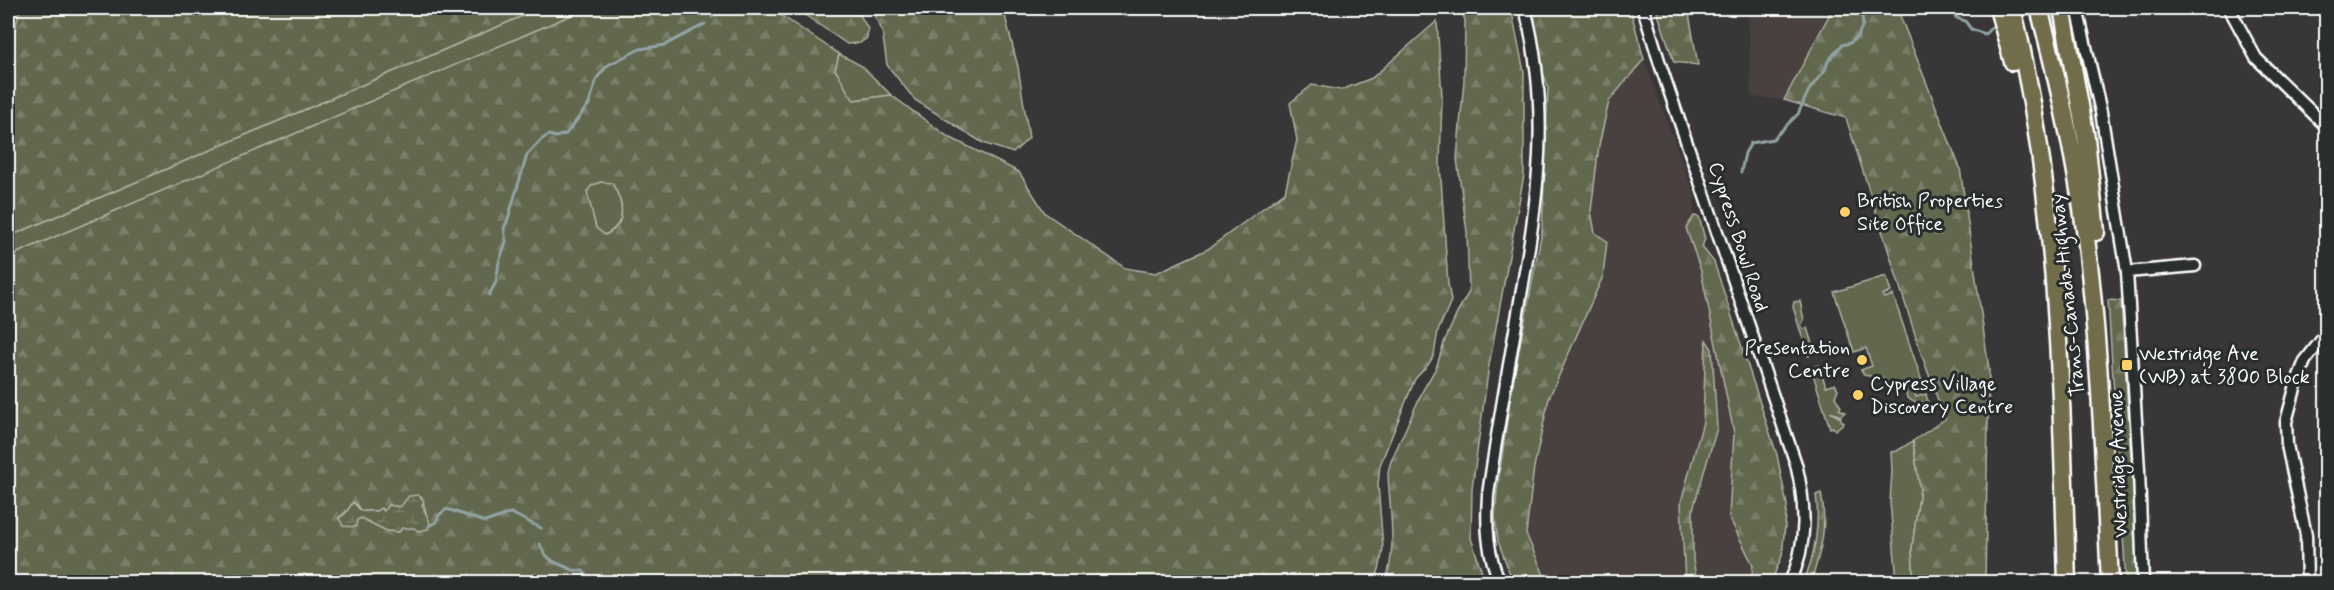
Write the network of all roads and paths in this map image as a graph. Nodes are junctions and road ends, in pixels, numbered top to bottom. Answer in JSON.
{"nodes":[{"id":1,"x":1525,"y":8,"type":"edge"},
{"id":2,"x":1643,"y":8,"type":"edge"},
{"id":3,"x":1998,"y":8,"type":"edge"},
{"id":4,"x":2012,"y":8,"type":"edge"},
{"id":5,"x":2039,"y":8,"type":"edge"},
{"id":6,"x":2062,"y":8,"type":"edge"},
{"id":7,"x":2077,"y":8,"type":"edge"},
{"id":8,"x":2229,"y":8,"type":"edge"},
{"id":9,"x":2326,"y":126,"type":"edge"},
{"id":10,"x":2051,"y":233,"type":"junction"},
{"id":11,"x":2195,"y":266,"type":"dead end"},
{"id":12,"x":2127,"y":272,"type":"junction"},
{"id":13,"x":2326,"y":334,"type":"edge"},
{"id":14,"x":2097,"y":344,"type":"junction"},
{"id":15,"x":1500,"y":582,"type":"edge"},
{"id":16,"x":1790,"y":582,"type":"edge"},
{"id":17,"x":2067,"y":582,"type":"edge"},
{"id":18,"x":2110,"y":582,"type":"edge"},
{"id":19,"x":2143,"y":582,"type":"edge"},
{"id":20,"x":2307,"y":582,"type":"edge"}],
"edges":[{"from":1,"to":15,"type":"street"},
{"from":2,"to":16,"type":"street","name":"Cypress Bowl Road"},
{"from":3,"to":10,"type":"highway"},
{"from":4,"to":10,"type":"highway","name":"Trans-Canada Highway"},
{"from":5,"to":14,"type":"highway","name":"Trans-Canada Highway"},
{"from":6,"to":14,"type":"highway"},
{"from":7,"to":12,"type":"street","name":"Westridge Avenue"},
{"from":8,"to":9,"type":"street"},
{"from":10,"to":17,"type":"highway","name":"Trans-Canada Highway"},
{"from":11,"to":12,"type":"street"},
{"from":12,"to":19,"type":"street","name":"Westridge Avenue"},
{"from":13,"to":20,"type":"street"},
{"from":14,"to":18,"type":"highway","name":"Trans-Canada Highway"}]}
